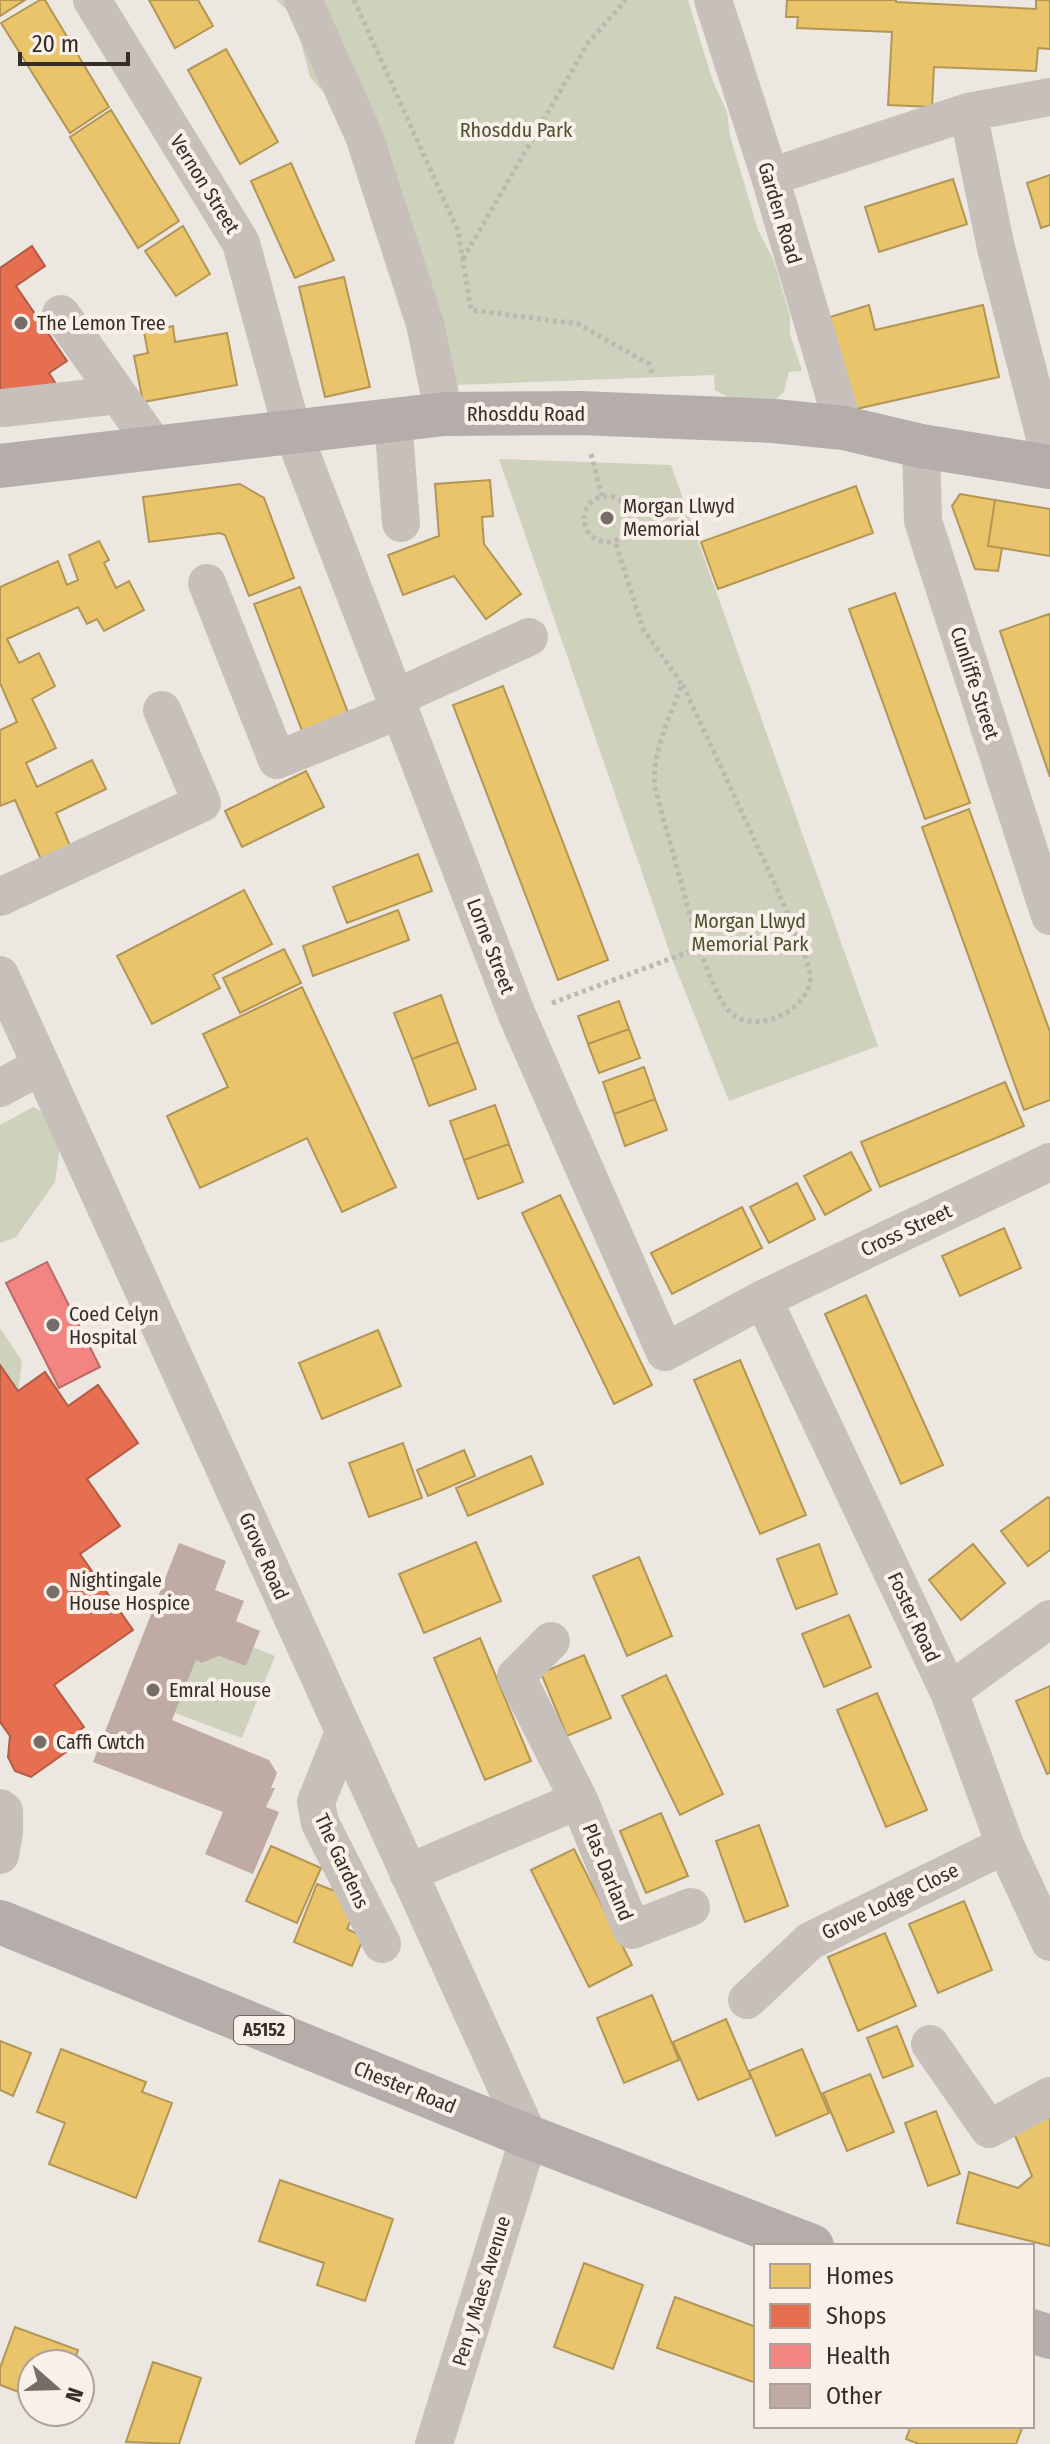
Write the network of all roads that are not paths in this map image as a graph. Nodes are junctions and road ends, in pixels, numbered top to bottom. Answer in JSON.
{"nodes":[{"id":1,"x":92,"y":0,"type":"edge"},
{"id":2,"x":303,"y":0,"type":"edge"},
{"id":3,"x":713,"y":0,"type":"edge"},
{"id":4,"x":1050,"y":97,"type":"edge"},
{"id":5,"x":968,"y":112,"type":"junction"},
{"id":6,"x":770,"y":177,"type":"junction"},
{"id":7,"x":61,"y":314,"type":"dead end"},
{"id":8,"x":118,"y":395,"type":"junction"},
{"id":9,"x":3,"y":408,"type":"dead end"},
{"id":10,"x":444,"y":414,"type":"junction"},
{"id":11,"x":393,"y":420,"type":"junction"},
{"id":12,"x":844,"y":428,"type":"junction"},
{"id":13,"x":292,"y":430,"type":"junction"},
{"id":14,"x":921,"y":446,"type":"junction"},
{"id":15,"x":155,"y":447,"type":"junction"},
{"id":16,"x":1050,"y":457,"type":"edge"},
{"id":17,"x":0,"y":466,"type":"edge"},
{"id":18,"x":1050,"y":467,"type":"edge"},
{"id":19,"x":401,"y":523,"type":"dead end"},
{"id":20,"x":207,"y":583,"type":"dead end"},
{"id":21,"x":529,"y":637,"type":"dead end"},
{"id":22,"x":397,"y":704,"type":"junction"},
{"id":23,"x":162,"y":710,"type":"dead end"},
{"id":24,"x":0,"y":897,"type":"edge"},
{"id":25,"x":1050,"y":916,"type":"edge"},
{"id":26,"x":0,"y":975,"type":"edge"},
{"id":27,"x":41,"y":1066,"type":"junction"},
{"id":28,"x":0,"y":1088,"type":"edge"},
{"id":29,"x":1050,"y":1162,"type":"edge"},
{"id":30,"x":763,"y":1299,"type":"junction"},
{"id":31,"x":1050,"y":1619,"type":"edge"},
{"id":32,"x":551,"y":1641,"type":"dead end"},
{"id":33,"x":949,"y":1692,"type":"junction"},
{"id":34,"x":344,"y":1732,"type":"junction"},
{"id":35,"x":579,"y":1800,"type":"junction"},
{"id":36,"x":0,"y":1808,"type":"edge"},
{"id":37,"x":1005,"y":1845,"type":"junction"},
{"id":38,"x":0,"y":1855,"type":"edge"},
{"id":39,"x":408,"y":1873,"type":"junction"},
{"id":40,"x":691,"y":1907,"type":"dead end"},
{"id":41,"x":0,"y":1922,"type":"edge"},
{"id":42,"x":1050,"y":1942,"type":"edge"},
{"id":43,"x":382,"y":1944,"type":"dead end"},
{"id":44,"x":747,"y":2000,"type":"dead end"},
{"id":45,"x":930,"y":2044,"type":"dead end"},
{"id":46,"x":1050,"y":2096,"type":"edge"},
{"id":47,"x":529,"y":2137,"type":"junction"},
{"id":48,"x":807,"y":2244,"type":"edge"},
{"id":49,"x":434,"y":2444,"type":"edge"}],
"edges":[{"from":1,"to":13,"type":"street","name":"Vernon Street"},
{"from":2,"to":10,"type":"street"},
{"from":3,"to":6,"type":"street","name":"Garden Road"},
{"from":4,"to":5,"type":"street"},
{"from":5,"to":6,"type":"street"},
{"from":5,"to":16,"type":"street"},
{"from":6,"to":12,"type":"street","name":"Garden Road"},
{"from":7,"to":8,"type":"street"},
{"from":8,"to":9,"type":"street"},
{"from":8,"to":15,"type":"street"},
{"from":10,"to":11,"type":"main road","name":"Rhosddu Road"},
{"from":10,"to":12,"type":"main road","name":"Rhosddu Road"},
{"from":11,"to":13,"type":"main road","name":"Rhosddu Road"},
{"from":11,"to":19,"type":"street"},
{"from":12,"to":14,"type":"main road","name":"Rhosddu Road"},
{"from":13,"to":15,"type":"main road","name":"Rhosddu Road"},
{"from":13,"to":22,"type":"street","name":"Lorne Street"},
{"from":14,"to":18,"type":"main road","name":"Rhosddu Road"},
{"from":14,"to":25,"type":"street","name":"Cunliffe Street"},
{"from":15,"to":17,"type":"main road","name":"Rhosddu Road"},
{"from":20,"to":22,"type":"street"},
{"from":21,"to":22,"type":"street"},
{"from":22,"to":30,"type":"street","name":"Lorne Street"},
{"from":23,"to":24,"type":"street"},
{"from":26,"to":27,"type":"street","name":"Grove Road"},
{"from":27,"to":28,"type":"street"},
{"from":27,"to":34,"type":"street","name":"Grove Road"},
{"from":29,"to":30,"type":"street","name":"Cross Street"},
{"from":30,"to":33,"type":"street","name":"Foster Road"},
{"from":31,"to":33,"type":"street"},
{"from":32,"to":35,"type":"street","name":"Plas Darland"},
{"from":33,"to":37,"type":"street","name":"Foster Road"},
{"from":34,"to":39,"type":"street","name":"Grove Road"},
{"from":34,"to":43,"type":"street","name":"The Gardens"},
{"from":35,"to":39,"type":"street","name":"Plas Darland"},
{"from":35,"to":40,"type":"street","name":"Plas Darland"},
{"from":36,"to":38,"type":"street"},
{"from":37,"to":42,"type":"street","name":"Foster Road"},
{"from":37,"to":44,"type":"street","name":"Grove Lodge Close"},
{"from":39,"to":47,"type":"street","name":"Grove Road"},
{"from":41,"to":47,"type":"main road","name":"Chester Road","number":"A5152"},
{"from":45,"to":46,"type":"street"},
{"from":47,"to":48,"type":"main road","name":"Chester Road","number":"A5152"},
{"from":47,"to":49,"type":"street","name":"Pen y Maes Avenue"}]}
